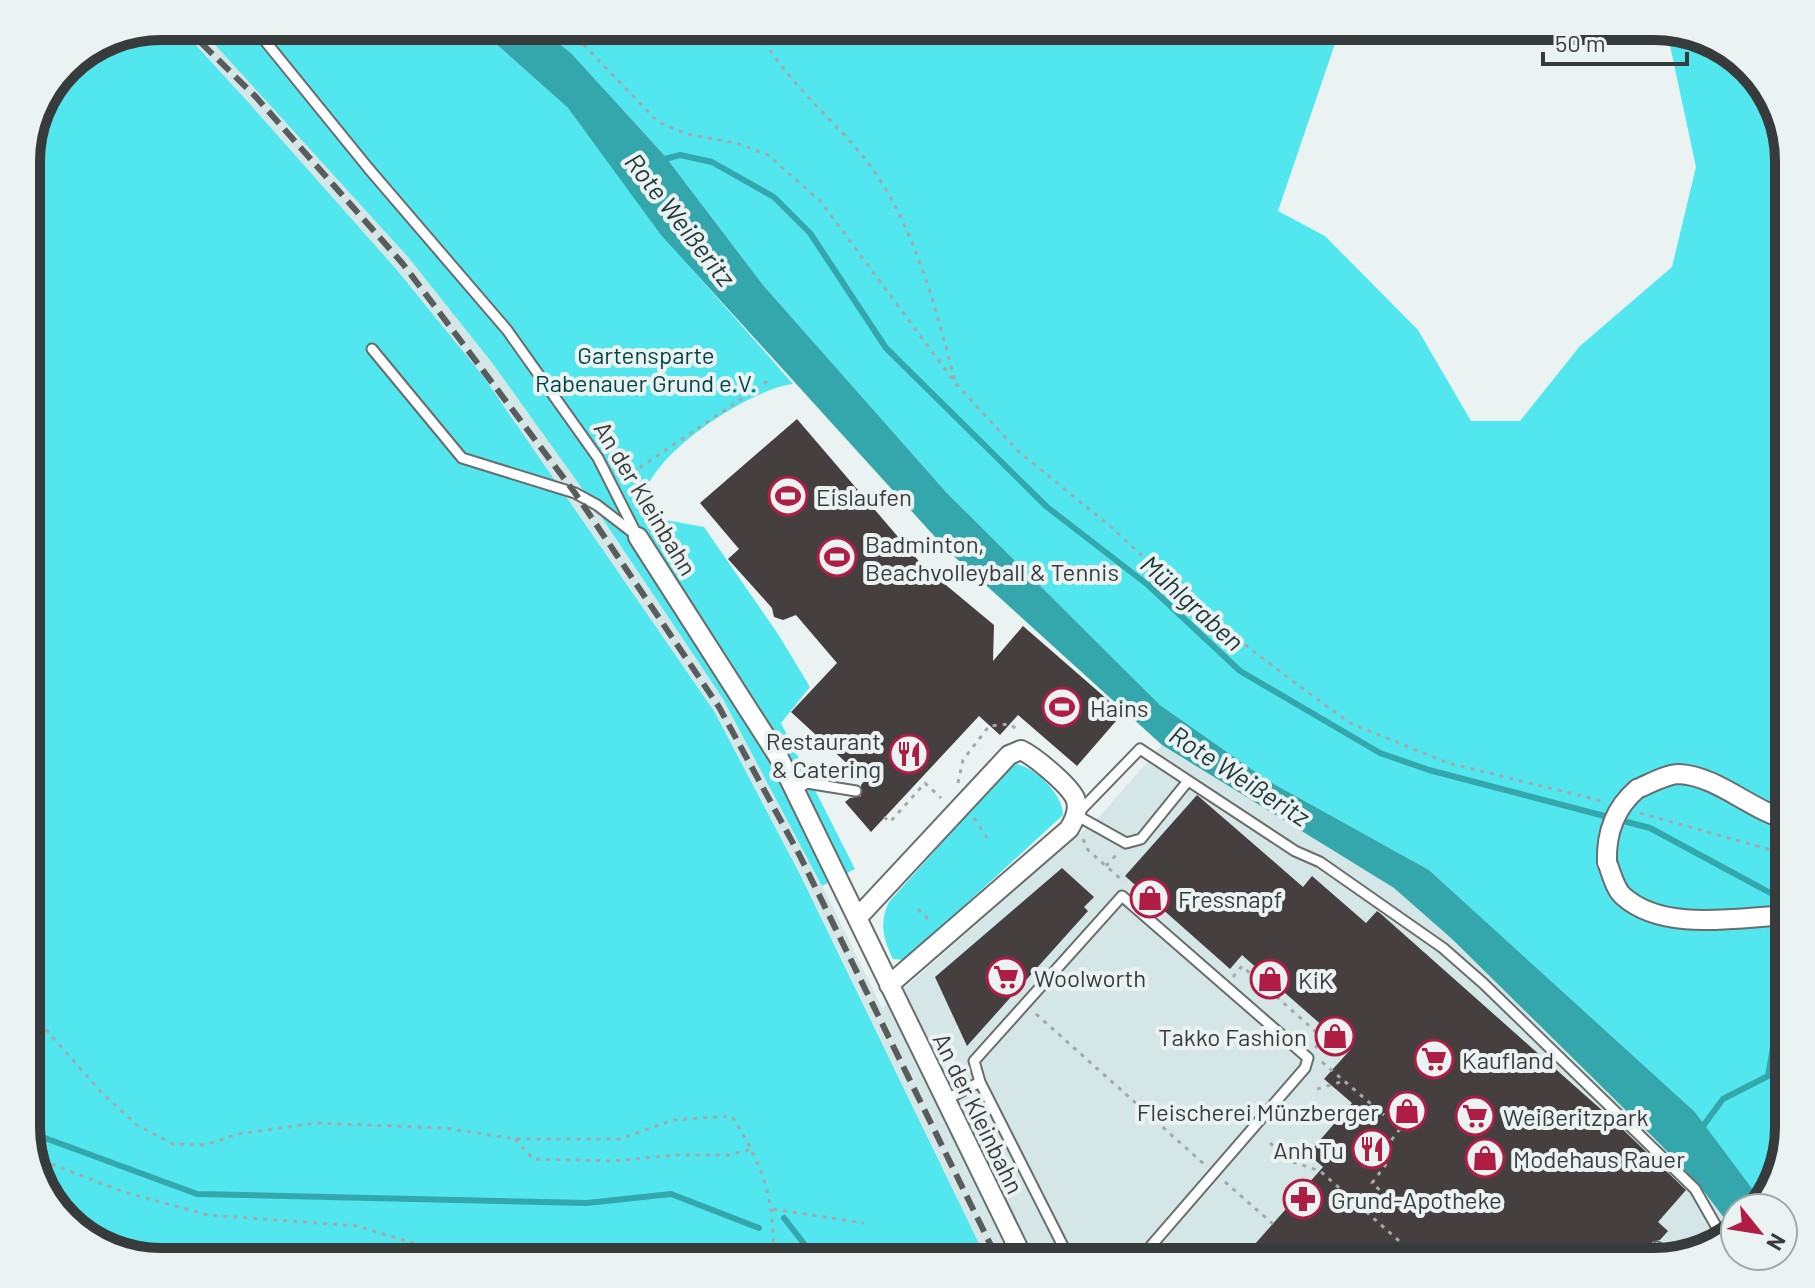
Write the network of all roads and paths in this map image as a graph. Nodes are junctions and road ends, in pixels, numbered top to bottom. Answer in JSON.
{"nodes":[{"id":1,"x":264,"y":40,"type":"edge"},
{"id":2,"x":578,"y":40,"type":"edge"},
{"id":3,"x":763,"y":40,"type":"edge"},
{"id":4,"x":372,"y":349,"type":"dead end"},
{"id":5,"x":772,"y":378,"type":"dead end"},
{"id":6,"x":956,"y":384,"type":"junction"},
{"id":7,"x":613,"y":487,"type":"junction"},
{"id":8,"x":638,"y":537,"type":"junction"},
{"id":9,"x":1019,"y":731,"type":"dead end"},
{"id":10,"x":1188,"y":781,"type":"junction"},
{"id":11,"x":795,"y":790,"type":"junction"},
{"id":12,"x":856,"y":791,"type":"dead end"},
{"id":13,"x":944,"y":801,"type":"dead end"},
{"id":14,"x":1610,"y":804,"type":"dead end"},
{"id":15,"x":963,"y":805,"type":"junction"},
{"id":16,"x":1638,"y":813,"type":"dead end"},
{"id":17,"x":1076,"y":815,"type":"junction"},
{"id":18,"x":884,"y":817,"type":"dead end"},
{"id":19,"x":1775,"y":817,"type":"edge"},
{"id":20,"x":1775,"y":851,"type":"edge"},
{"id":21,"x":1101,"y":862,"type":"dead end"},
{"id":22,"x":1106,"y":866,"type":"dead end"},
{"id":23,"x":1775,"y":915,"type":"edge"},
{"id":24,"x":859,"y":916,"type":"junction"},
{"id":25,"x":889,"y":985,"type":"junction"},
{"id":26,"x":1224,"y":986,"type":"junction"},
{"id":27,"x":1025,"y":1004,"type":"junction"},
{"id":28,"x":40,"y":1023,"type":"edge"},
{"id":29,"x":1324,"y":1039,"type":"junction"},
{"id":30,"x":1315,"y":1048,"type":"dead end"},
{"id":31,"x":1340,"y":1052,"type":"dead end"},
{"id":32,"x":1333,"y":1069,"type":"dead end"},
{"id":33,"x":1346,"y":1080,"type":"junction"},
{"id":34,"x":980,"y":1082,"type":"junction"},
{"id":35,"x":1317,"y":1089,"type":"dead end"},
{"id":36,"x":945,"y":1100,"type":"junction"},
{"id":37,"x":1384,"y":1115,"type":"dead end"},
{"id":38,"x":1400,"y":1129,"type":"dead end"},
{"id":39,"x":515,"y":1139,"type":"junction"},
{"id":40,"x":1270,"y":1143,"type":"dead end"},
{"id":41,"x":752,"y":1149,"type":"junction"},
{"id":42,"x":45,"y":1162,"type":"edge"},
{"id":43,"x":1214,"y":1173,"type":"junction"},
{"id":44,"x":773,"y":1209,"type":"junction"},
{"id":45,"x":1406,"y":1214,"type":"dead end"},
{"id":46,"x":864,"y":1223,"type":"dead end"},
{"id":47,"x":1273,"y":1224,"type":"dead end"},
{"id":48,"x":1718,"y":1230,"type":"edge"},
{"id":49,"x":430,"y":1248,"type":"edge"},
{"id":50,"x":774,"y":1248,"type":"edge"},
{"id":51,"x":1018,"y":1248,"type":"edge"},
{"id":52,"x":1064,"y":1248,"type":"edge"},
{"id":53,"x":1149,"y":1248,"type":"edge"},
{"id":54,"x":1407,"y":1248,"type":"edge"}],
"edges":[{"from":1,"to":7,"type":"lane","name":"An der Kleinbahn"},
{"from":2,"to":6,"type":"path"},
{"from":3,"to":6,"type":"path"},
{"from":4,"to":8,"type":"lane"},
{"from":5,"to":7,"type":"path"},
{"from":6,"to":14,"type":"path"},
{"from":7,"to":8,"type":"lane","name":"An der Kleinbahn"},
{"from":8,"to":11,"type":"street","name":"An der Kleinbahn"},
{"from":9,"to":15,"type":"path"},
{"from":10,"to":17,"type":"lane"},
{"from":10,"to":17,"type":"lane"},
{"from":10,"to":48,"type":"lane"},
{"from":11,"to":12,"type":"lane"},
{"from":11,"to":24,"type":"street","name":"An der Kleinbahn"},
{"from":13,"to":18,"type":"path"},
{"from":15,"to":17,"type":"street"},
{"from":15,"to":24,"type":"street"},
{"from":16,"to":20,"type":"path"},
{"from":17,"to":25,"type":"street"},
{"from":19,"to":23,"type":"street","bridge":true},
{"from":21,"to":22,"type":"path"},
{"from":24,"to":25,"type":"street","name":"An der Kleinbahn"},
{"from":25,"to":36,"type":"street","name":"An der Kleinbahn"},
{"from":26,"to":27,"type":"lane"},
{"from":26,"to":29,"type":"path"},
{"from":26,"to":43,"type":"lane"},
{"from":27,"to":34,"type":"lane"},
{"from":27,"to":43,"type":"path"},
{"from":28,"to":39,"type":"path"},
{"from":29,"to":30,"type":"path"},
{"from":29,"to":31,"type":"path"},
{"from":32,"to":33,"type":"path"},
{"from":33,"to":35,"type":"path"},
{"from":33,"to":37,"type":"path"},
{"from":34,"to":36,"type":"lane"},
{"from":34,"to":52,"type":"lane"},
{"from":36,"to":51,"type":"street","name":"An der Kleinbahn"},
{"from":38,"to":45,"type":"path"},
{"from":39,"to":41,"type":"path"},
{"from":39,"to":41,"type":"path"},
{"from":40,"to":54,"type":"path"},
{"from":41,"to":44,"type":"path"},
{"from":42,"to":49,"type":"path"},
{"from":43,"to":47,"type":"path"},
{"from":43,"to":53,"type":"lane"},
{"from":44,"to":46,"type":"path"},
{"from":44,"to":50,"type":"path"}]}
